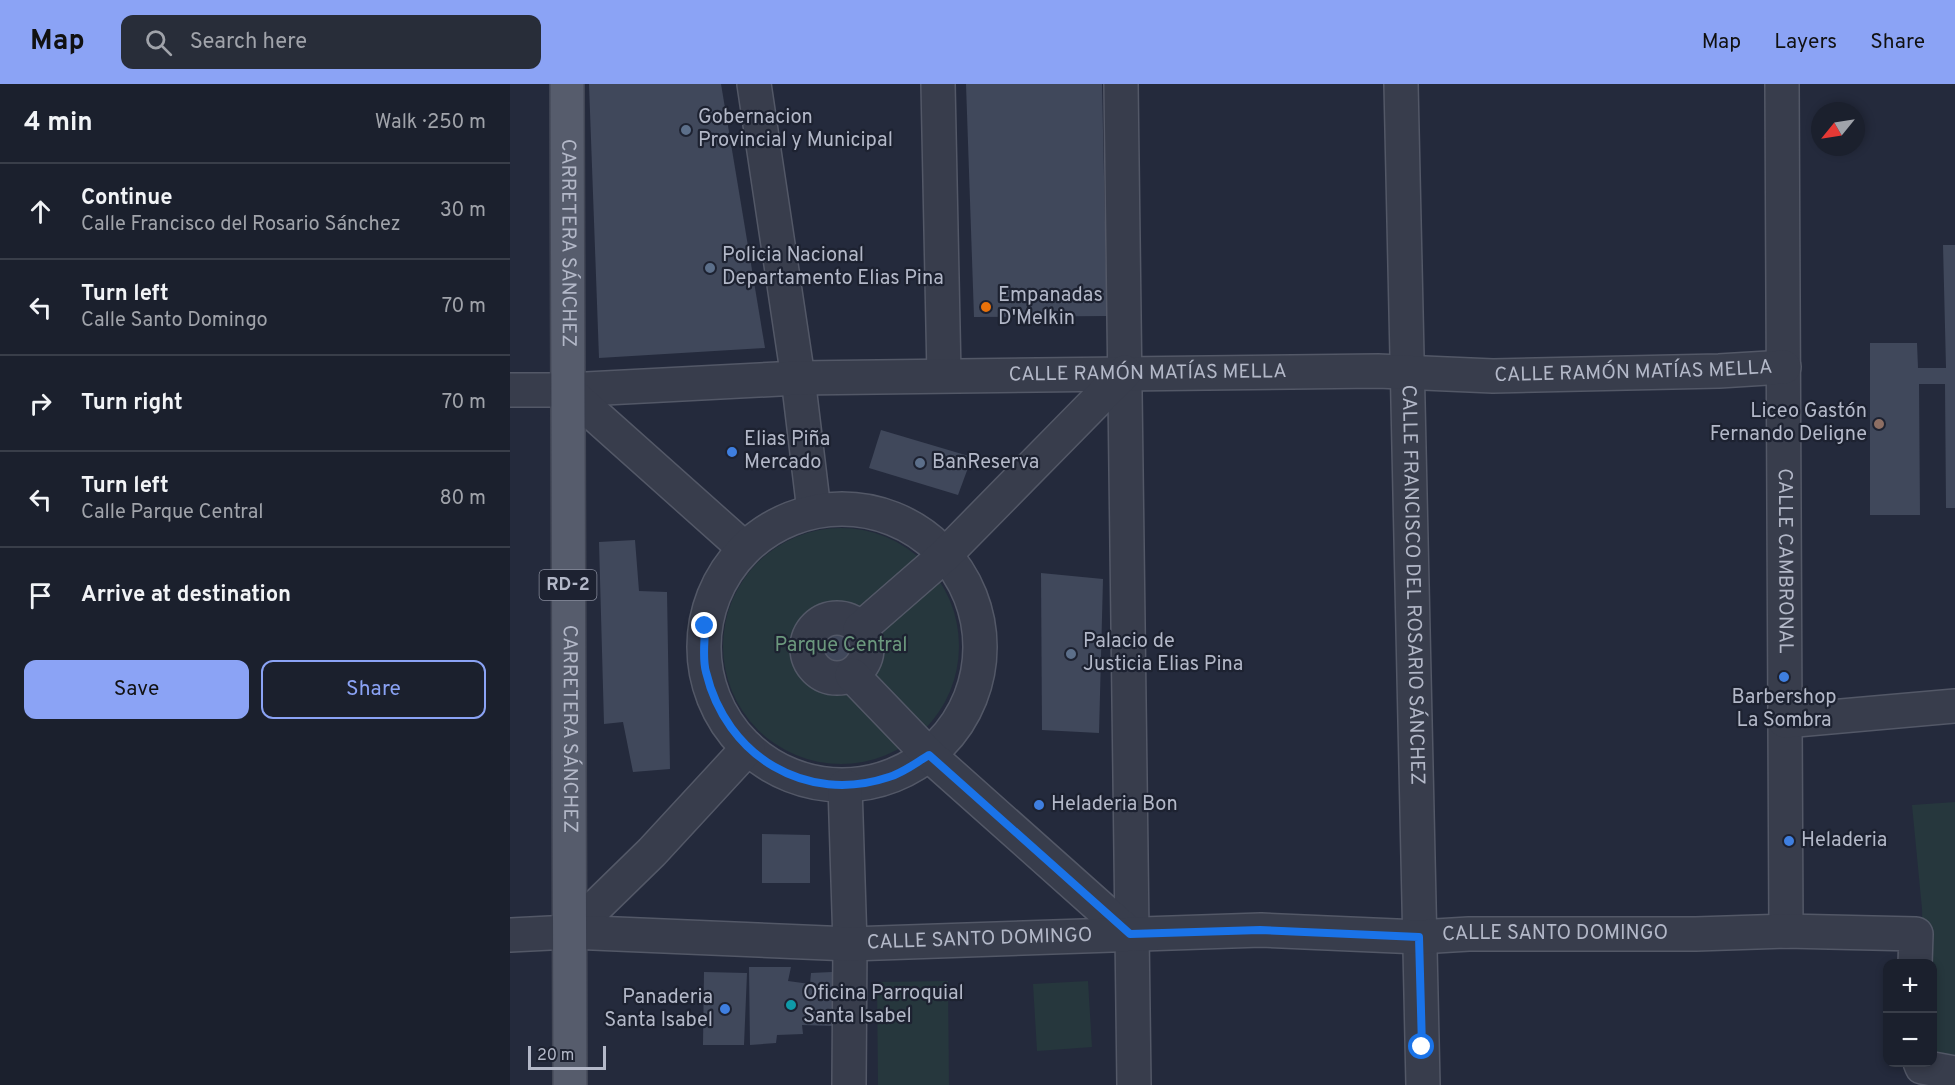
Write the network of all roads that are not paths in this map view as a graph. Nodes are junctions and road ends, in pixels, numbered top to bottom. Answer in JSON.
{"nodes":[{"id":1,"x":567,"y":84,"type":"edge"},
{"id":2,"x":754,"y":84,"type":"edge"},
{"id":3,"x":938,"y":84,"type":"edge"},
{"id":4,"x":1120,"y":84,"type":"edge"},
{"id":5,"x":1401,"y":84,"type":"edge"},
{"id":6,"x":1782,"y":84,"type":"edge"},
{"id":7,"x":1784,"y":367,"type":"junction"},
{"id":8,"x":1407,"y":371,"type":"junction"},
{"id":9,"x":1125,"y":372,"type":"junction"},
{"id":10,"x":944,"y":375,"type":"junction"},
{"id":11,"x":798,"y":378,"type":"junction"},
{"id":12,"x":510,"y":390,"type":"edge"},
{"id":13,"x":567,"y":390,"type":"junction"},
{"id":14,"x":814,"y":511,"type":"junction"},
{"id":15,"x":744,"y":548,"type":"junction"},
{"id":16,"x":945,"y":555,"type":"junction"},
{"id":17,"x":860,"y":629,"type":"junction"},
{"id":18,"x":852,"y":675,"type":"junction"},
{"id":19,"x":1955,"y":706,"type":"edge"},
{"id":20,"x":1785,"y":721,"type":"junction"},
{"id":21,"x":747,"y":748,"type":"junction"},
{"id":22,"x":929,"y":755,"type":"junction"},
{"id":23,"x":845,"y":786,"type":"junction"},
{"id":24,"x":1786,"y":931,"type":"junction"},
{"id":25,"x":570,"y":932,"type":"junction"},
{"id":26,"x":1130,"y":934,"type":"junction"},
{"id":27,"x":510,"y":935,"type":"edge"},
{"id":28,"x":1419,"y":937,"type":"junction"},
{"id":29,"x":850,"y":944,"type":"junction"},
{"id":30,"x":1915,"y":949,"type":"edge"},
{"id":31,"x":1922,"y":1067,"type":"edge"},
{"id":32,"x":1955,"y":1073,"type":"edge"},
{"id":33,"x":570,"y":1085,"type":"edge"},
{"id":34,"x":849,"y":1085,"type":"edge"},
{"id":35,"x":1134,"y":1085,"type":"edge"},
{"id":36,"x":1423,"y":1085,"type":"edge"}],
"edges":[{"from":1,"to":13,"type":"main road","name":"CARRETERA SÁNCHEZ","number":"RD-2"},
{"from":2,"to":11,"type":"street"},
{"from":3,"to":10,"type":"street"},
{"from":4,"to":9,"type":"street"},
{"from":5,"to":8,"type":"street","name":"CALLE FRANCISCO DEL ROSARIO SÁNCHEZ"},
{"from":6,"to":7,"type":"street","name":"CALLE CAMBRONAL"},
{"from":7,"to":8,"type":"street","name":"CALLE RAMÓN MATÍAS MELLA"},
{"from":7,"to":20,"type":"street","name":"CALLE CAMBRONAL"},
{"from":8,"to":9,"type":"street","name":"CALLE RAMÓN MATÍAS MELLA"},
{"from":8,"to":28,"type":"street","name":"CALLE FRANCISCO DEL ROSARIO SÁNCHEZ"},
{"from":9,"to":10,"type":"street","name":"CALLE RAMÓN MATÍAS MELLA"},
{"from":9,"to":16,"type":"street"},
{"from":9,"to":26,"type":"street"},
{"from":10,"to":11,"type":"street","name":"CALLE RAMÓN MATÍAS MELLA"},
{"from":11,"to":13,"type":"street","name":"CALLE RAMÓN MATÍAS MELLA"},
{"from":11,"to":14,"type":"street"},
{"from":12,"to":13,"type":"street","name":"CALLE RAMÓN MATÍAS MELLA"},
{"from":13,"to":15,"type":"street"},
{"from":13,"to":25,"type":"main road","name":"CARRETERA SÁNCHEZ","number":"RD-2"},
{"from":14,"to":15,"type":"street"},
{"from":14,"to":16,"type":"street"},
{"from":15,"to":21,"type":"street"},
{"from":16,"to":17,"type":"street"},
{"from":16,"to":22,"type":"street"},
{"from":17,"to":18,"type":"street"},
{"from":17,"to":18,"type":"street"},
{"from":18,"to":22,"type":"street"},
{"from":19,"to":20,"type":"street"},
{"from":20,"to":24,"type":"street","name":"CALLE CAMBRONAL"},
{"from":21,"to":23,"type":"street"},
{"from":21,"to":25,"type":"street"},
{"from":22,"to":23,"type":"street"},
{"from":22,"to":26,"type":"street"},
{"from":23,"to":29,"type":"street"},
{"from":24,"to":28,"type":"street","name":"CALLE SANTO DOMINGO"},
{"from":24,"to":30,"type":"street","name":"CALLE SANTO DOMINGO"},
{"from":25,"to":27,"type":"street","name":"CALLE SANTO DOMINGO"},
{"from":25,"to":29,"type":"street","name":"CALLE SANTO DOMINGO"},
{"from":25,"to":33,"type":"main road","name":"CARRETERA SÁNCHEZ","number":"RD-2"},
{"from":26,"to":28,"type":"street","name":"CALLE SANTO DOMINGO"},
{"from":26,"to":29,"type":"street","name":"CALLE SANTO DOMINGO"},
{"from":26,"to":35,"type":"street"},
{"from":28,"to":36,"type":"street","name":"CALLE FRANCISCO DEL ROSARIO SÁNCHEZ"},
{"from":29,"to":34,"type":"street"},
{"from":31,"to":32,"type":"street"}]}
